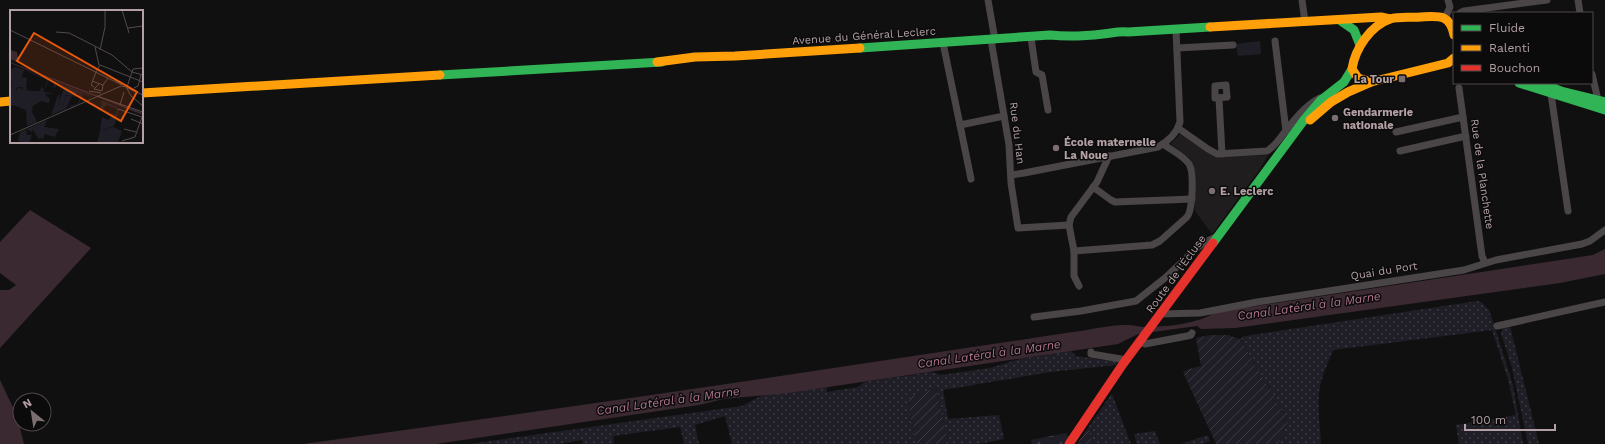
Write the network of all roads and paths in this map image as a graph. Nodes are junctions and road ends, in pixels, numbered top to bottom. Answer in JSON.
{"nodes":[{"id":1,"x":988,"y":0,"type":"edge"},
{"id":2,"x":1302,"y":0,"type":"edge"},
{"id":3,"x":1547,"y":0,"type":"edge"},
{"id":4,"x":1578,"y":0,"type":"edge"},
{"id":5,"x":1510,"y":2,"type":"edge"},
{"id":6,"x":1449,"y":3,"type":"edge"},
{"id":7,"x":1462,"y":12,"type":"edge"},
{"id":8,"x":1580,"y":12,"type":"edge"},
{"id":9,"x":1446,"y":18,"type":"edge"},
{"id":10,"x":1390,"y":19,"type":"junction"},
{"id":11,"x":1340,"y":21,"type":"junction"},
{"id":12,"x":1305,"y":22,"type":"junction"},
{"id":13,"x":1176,"y":30,"type":"junction"},
{"id":14,"x":1453,"y":30,"type":"edge"},
{"id":15,"x":1030,"y":38,"type":"junction"},
{"id":16,"x":993,"y":40,"type":"junction"},
{"id":17,"x":1275,"y":41,"type":"dead end"},
{"id":18,"x":943,"y":43,"type":"junction"},
{"id":19,"x":1233,"y":45,"type":"dead end"},
{"id":20,"x":1360,"y":45,"type":"junction"},
{"id":21,"x":1177,"y":48,"type":"junction"},
{"id":22,"x":1452,"y":61,"type":"edge"},
{"id":23,"x":1352,"y":69,"type":"junction"},
{"id":24,"x":1593,"y":77,"type":"edge"},
{"id":25,"x":1344,"y":82,"type":"junction"},
{"id":26,"x":1371,"y":82,"type":"junction"},
{"id":27,"x":1522,"y":84,"type":"edge"},
{"id":28,"x":1543,"y":84,"type":"edge"},
{"id":29,"x":1459,"y":88,"type":"dead end"},
{"id":30,"x":1348,"y":92,"type":"junction"},
{"id":31,"x":143,"y":93,"type":"edge"},
{"id":32,"x":1551,"y":94,"type":"junction"},
{"id":33,"x":1219,"y":98,"type":"dead end"},
{"id":34,"x":10,"y":101,"type":"edge"},
{"id":35,"x":1601,"y":101,"type":"edge"},
{"id":36,"x":0,"y":102,"type":"edge"},
{"id":37,"x":1048,"y":110,"type":"dead end"},
{"id":38,"x":1605,"y":110,"type":"edge"},
{"id":39,"x":1004,"y":116,"type":"junction"},
{"id":40,"x":1463,"y":117,"type":"junction"},
{"id":41,"x":960,"y":124,"type":"junction"},
{"id":42,"x":1178,"y":128,"type":"junction"},
{"id":43,"x":1290,"y":132,"type":"junction"},
{"id":44,"x":1396,"y":132,"type":"dead end"},
{"id":45,"x":1466,"y":136,"type":"junction"},
{"id":46,"x":1163,"y":144,"type":"junction"},
{"id":47,"x":1400,"y":151,"type":"dead end"},
{"id":48,"x":1222,"y":154,"type":"junction"},
{"id":49,"x":1109,"y":156,"type":"junction"},
{"id":50,"x":1011,"y":175,"type":"junction"},
{"id":51,"x":971,"y":179,"type":"dead end"},
{"id":52,"x":1093,"y":186,"type":"junction"},
{"id":53,"x":1192,"y":199,"type":"junction"},
{"id":54,"x":1568,"y":211,"type":"dead end"},
{"id":55,"x":1069,"y":224,"type":"junction"},
{"id":56,"x":1605,"y":230,"type":"edge"},
{"id":57,"x":1218,"y":236,"type":"junction"},
{"id":58,"x":1074,"y":251,"type":"junction"},
{"id":59,"x":1485,"y":263,"type":"junction"},
{"id":60,"x":1079,"y":286,"type":"dead end"},
{"id":61,"x":1605,"y":302,"type":"edge"},
{"id":62,"x":1161,"y":314,"type":"junction"},
{"id":63,"x":1034,"y":317,"type":"dead end"},
{"id":64,"x":1497,"y":326,"type":"dead end"},
{"id":65,"x":1192,"y":333,"type":"dead end"},
{"id":66,"x":1140,"y":342,"type":"junction"},
{"id":67,"x":1091,"y":352,"type":"dead end"},
{"id":68,"x":1127,"y":360,"type":"junction"},
{"id":69,"x":1069,"y":444,"type":"edge"}],
"edges":[{"from":1,"to":16,"type":"street","name":"Rue du Han"},
{"from":2,"to":12,"type":"street"},
{"from":3,"to":5,"type":"street"},
{"from":4,"to":8,"type":"street"},
{"from":5,"to":7,"type":"street"},
{"from":6,"to":7,"type":"street"},
{"from":6,"to":9,"type":"street"},
{"from":9,"to":10,"type":"main road","name":"Avenue du Général Leclerc"},
{"from":9,"to":14,"type":"main road"},
{"from":10,"to":11,"type":"main road","name":"Avenue du Général Leclerc"},
{"from":10,"to":20,"type":"main road","name":"Route de l'Écluse"},
{"from":11,"to":12,"type":"main road","name":"Avenue du Général Leclerc"},
{"from":11,"to":20,"type":"main road"},
{"from":12,"to":13,"type":"main road","name":"Avenue du Général Leclerc"},
{"from":13,"to":15,"type":"main road","name":"Avenue du Général Leclerc"},
{"from":13,"to":21,"type":"street"},
{"from":15,"to":16,"type":"main road","name":"Avenue du Général Leclerc"},
{"from":15,"to":37,"type":"street"},
{"from":16,"to":18,"type":"main road","name":"Avenue du Général Leclerc"},
{"from":16,"to":39,"type":"street","name":"Rue du Han"},
{"from":17,"to":43,"type":"street"},
{"from":18,"to":31,"type":"main road","name":"Avenue du Général Leclerc"},
{"from":18,"to":41,"type":"street"},
{"from":19,"to":21,"type":"street"},
{"from":20,"to":23,"type":"main road","name":"Route de l'Écluse"},
{"from":21,"to":42,"type":"street"},
{"from":22,"to":26,"type":"main road","name":"Route de l'Écluse"},
{"from":23,"to":25,"type":"main road","name":"Route de l'Écluse"},
{"from":23,"to":26,"type":"main road"},
{"from":24,"to":35,"type":"street"},
{"from":25,"to":30,"type":"main road"},
{"from":25,"to":43,"type":"main road","name":"Route de l'Écluse"},
{"from":26,"to":30,"type":"main road","name":"Route de l'Écluse"},
{"from":27,"to":32,"type":"main road"},
{"from":28,"to":35,"type":"main road"},
{"from":29,"to":40,"type":"street","name":"Rue de la Planchette"},
{"from":30,"to":43,"type":"main road","name":"Route de l'Écluse"},
{"from":32,"to":38,"type":"main road"},
{"from":32,"to":54,"type":"street"},
{"from":33,"to":48,"type":"street"},
{"from":34,"to":36,"type":"main road"},
{"from":39,"to":41,"type":"street"},
{"from":39,"to":50,"type":"street","name":"Rue du Han"},
{"from":40,"to":44,"type":"street"},
{"from":40,"to":45,"type":"street","name":"Rue de la Planchette"},
{"from":41,"to":51,"type":"street"},
{"from":42,"to":46,"type":"street"},
{"from":42,"to":48,"type":"street"},
{"from":43,"to":48,"type":"street"},
{"from":43,"to":57,"type":"main road","name":"Route de l'Écluse"},
{"from":45,"to":47,"type":"street"},
{"from":45,"to":59,"type":"street","name":"Rue de la Planchette"},
{"from":46,"to":49,"type":"street"},
{"from":46,"to":53,"type":"street"},
{"from":49,"to":50,"type":"street"},
{"from":49,"to":52,"type":"street"},
{"from":50,"to":55,"type":"street","name":"Rue du Han"},
{"from":52,"to":53,"type":"street"},
{"from":52,"to":55,"type":"street"},
{"from":53,"to":58,"type":"street"},
{"from":55,"to":58,"type":"street"},
{"from":56,"to":59,"type":"street","name":"Quai du Port"},
{"from":57,"to":62,"type":"main road","name":"Route de l'Écluse"},
{"from":57,"to":63,"type":"street"},
{"from":58,"to":60,"type":"street"},
{"from":59,"to":62,"type":"street","name":"Quai du Port"},
{"from":61,"to":64,"type":"street"},
{"from":62,"to":66,"type":"main road","name":"Route de l'Écluse"},
{"from":65,"to":66,"type":"street"},
{"from":66,"to":68,"type":"main road","name":"Route de l'Écluse"},
{"from":67,"to":68,"type":"street"},
{"from":68,"to":69,"type":"main road","name":"Route de l'Écluse"}]}
